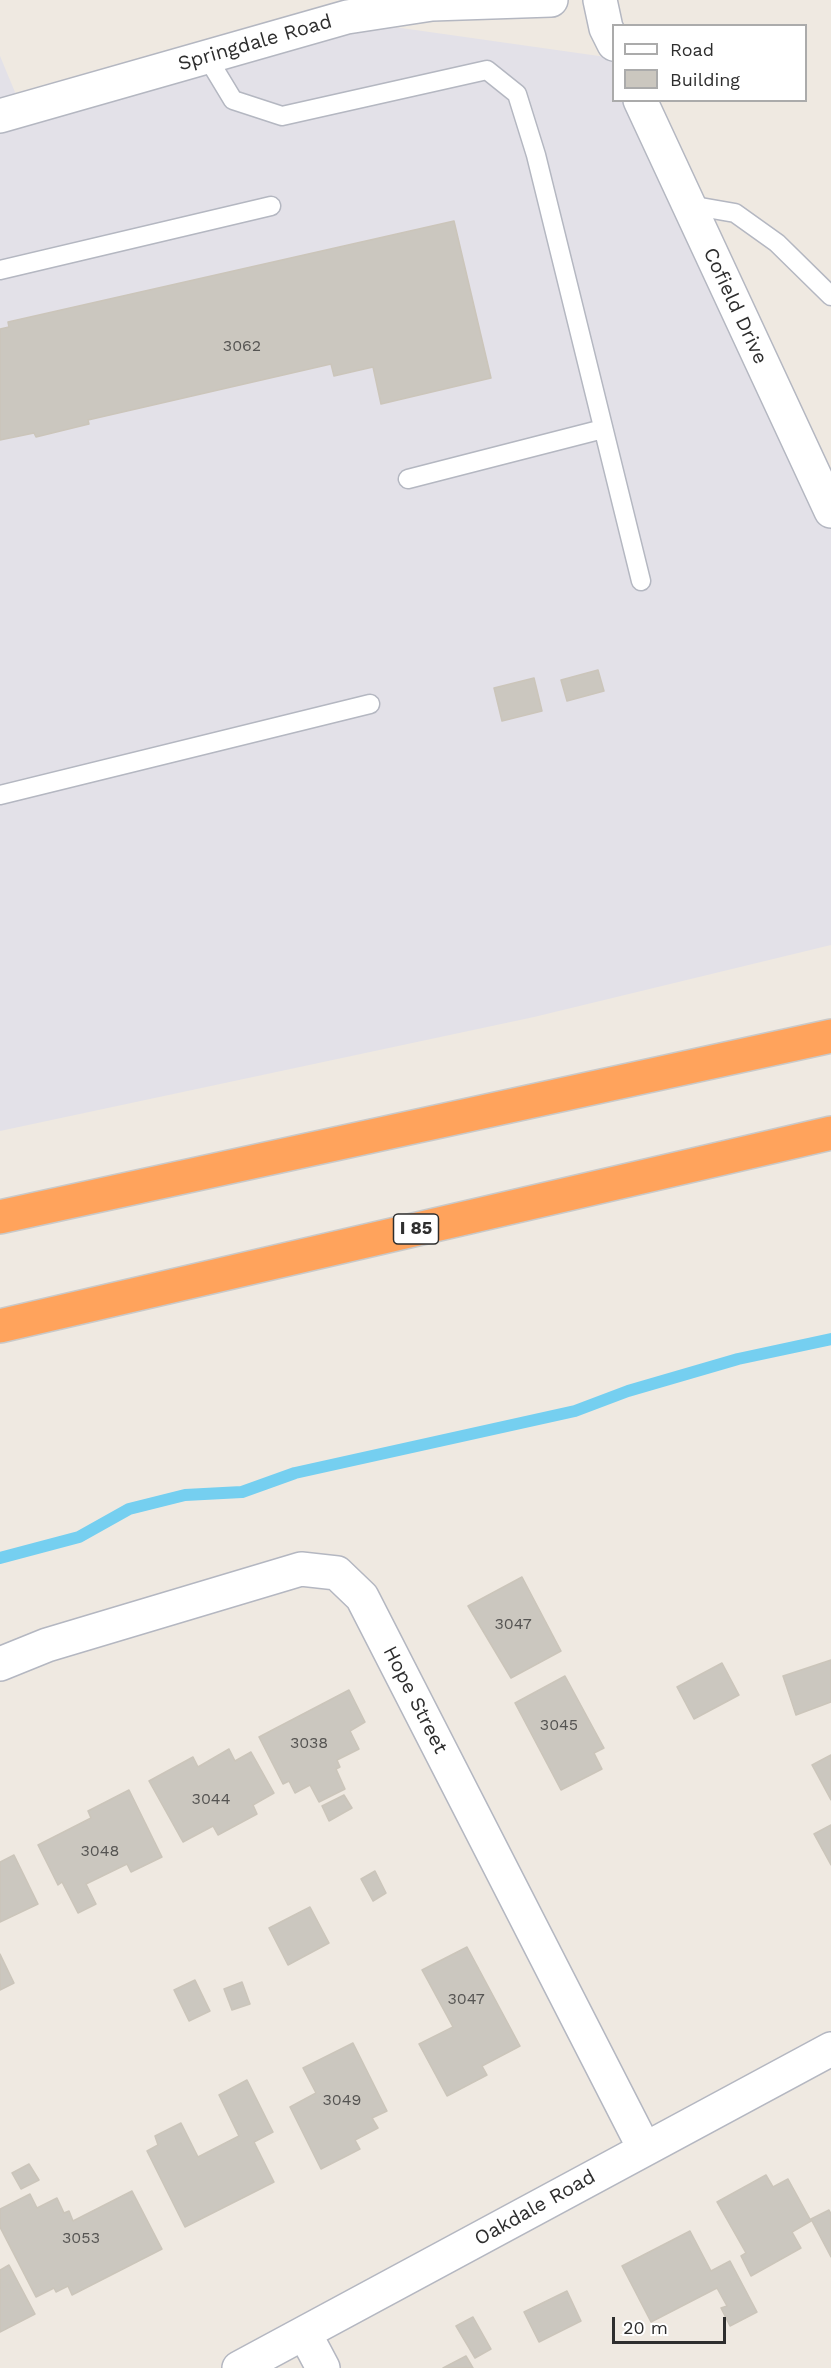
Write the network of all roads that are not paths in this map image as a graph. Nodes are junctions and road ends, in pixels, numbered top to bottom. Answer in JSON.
{"nodes":[{"id":1,"x":551,"y":0,"type":"edge"},
{"id":2,"x":600,"y":0,"type":"edge"},
{"id":3,"x":612,"y":40,"type":"edge"},
{"id":4,"x":207,"y":57,"type":"junction"},
{"id":5,"x":641,"y":102,"type":"edge"},
{"id":6,"x":0,"y":116,"type":"edge"},
{"id":7,"x":689,"y":205,"type":"junction"},
{"id":8,"x":271,"y":206,"type":"dead end"},
{"id":9,"x":0,"y":270,"type":"edge"},
{"id":10,"x":831,"y":296,"type":"edge"},
{"id":11,"x":603,"y":429,"type":"junction"},
{"id":12,"x":408,"y":479,"type":"dead end"},
{"id":13,"x":831,"y":511,"type":"edge"},
{"id":14,"x":641,"y":581,"type":"dead end"},
{"id":15,"x":370,"y":704,"type":"dead end"},
{"id":16,"x":0,"y":795,"type":"edge"},
{"id":17,"x":831,"y":1036,"type":"edge"},
{"id":18,"x":831,"y":1133,"type":"edge"},
{"id":19,"x":0,"y":1217,"type":"edge"},
{"id":20,"x":0,"y":1326,"type":"edge"},
{"id":21,"x":0,"y":1664,"type":"edge"},
{"id":22,"x":831,"y":2049,"type":"edge"},
{"id":23,"x":644,"y":2148,"type":"junction"},
{"id":24,"x":305,"y":2334,"type":"junction"},
{"id":25,"x":239,"y":2368,"type":"edge"},
{"id":26,"x":323,"y":2368,"type":"edge"}],
"edges":[{"from":1,"to":4,"type":"street","name":"Springdale Road"},
{"from":2,"to":3,"type":"street"},
{"from":4,"to":6,"type":"street","name":"Springdale Road"},
{"from":4,"to":11,"type":"lane"},
{"from":5,"to":7,"type":"street","name":"Cofield Drive"},
{"from":7,"to":10,"type":"lane"},
{"from":7,"to":13,"type":"street","name":"Cofield Drive"},
{"from":8,"to":9,"type":"lane"},
{"from":11,"to":12,"type":"lane"},
{"from":11,"to":14,"type":"lane"},
{"from":15,"to":16,"type":"lane"},
{"from":17,"to":19,"type":"highway"},
{"from":18,"to":20,"type":"highway","number":"I 85"},
{"from":21,"to":23,"type":"street","name":"Hope Street"},
{"from":22,"to":23,"type":"street","name":"Oakdale Road"},
{"from":23,"to":24,"type":"street","name":"Oakdale Road"},
{"from":24,"to":25,"type":"street","name":"Oakdale Road"},
{"from":24,"to":26,"type":"street"}]}
